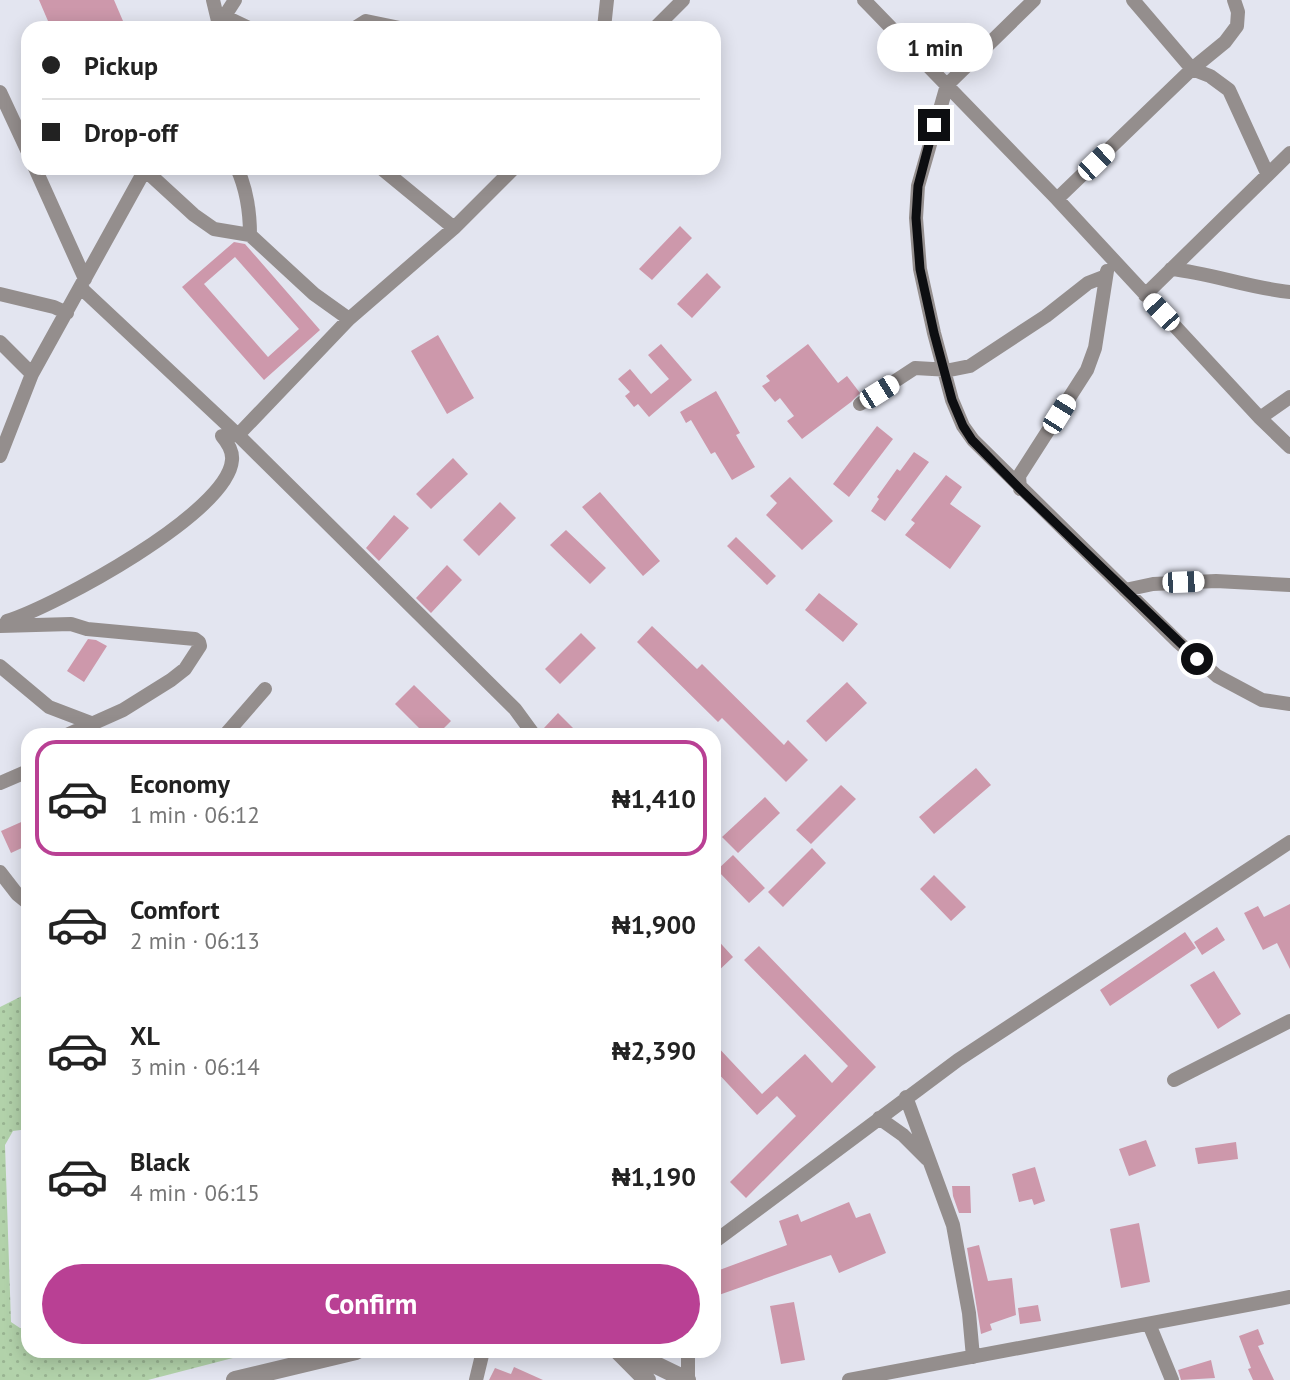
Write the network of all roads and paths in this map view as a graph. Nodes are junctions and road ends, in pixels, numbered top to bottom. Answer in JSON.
{"nodes":[{"id":1,"x":213,"y":0,"type":"edge"},
{"id":2,"x":235,"y":0,"type":"edge"},
{"id":3,"x":607,"y":0,"type":"edge"},
{"id":4,"x":683,"y":0,"type":"edge"},
{"id":5,"x":864,"y":0,"type":"edge"},
{"id":6,"x":1034,"y":0,"type":"edge"},
{"id":7,"x":1133,"y":0,"type":"edge"},
{"id":8,"x":1234,"y":0,"type":"edge"},
{"id":9,"x":669,"y":7,"type":"edge"},
{"id":10,"x":220,"y":21,"type":"edge"},
{"id":11,"x":222,"y":21,"type":"edge"},
{"id":12,"x":605,"y":21,"type":"edge"},
{"id":13,"x":1192,"y":69,"type":"junction"},
{"id":14,"x":947,"y":85,"type":"junction"},
{"id":15,"x":0,"y":92,"type":"edge"},
{"id":16,"x":21,"y":137,"type":"edge"},
{"id":17,"x":1290,"y":153,"type":"edge"},
{"id":18,"x":1267,"y":173,"type":"junction"},
{"id":19,"x":37,"y":175,"type":"edge"},
{"id":20,"x":142,"y":175,"type":"edge"},
{"id":21,"x":151,"y":175,"type":"edge"},
{"id":22,"x":240,"y":175,"type":"edge"},
{"id":23,"x":390,"y":175,"type":"edge"},
{"id":24,"x":507,"y":175,"type":"edge"},
{"id":25,"x":1057,"y":199,"type":"junction"},
{"id":26,"x":454,"y":228,"type":"junction"},
{"id":27,"x":250,"y":235,"type":"junction"},
{"id":28,"x":1110,"y":257,"type":"junction"},
{"id":29,"x":1171,"y":269,"type":"junction"},
{"id":30,"x":1106,"y":276,"type":"junction"},
{"id":31,"x":83,"y":284,"type":"junction"},
{"id":32,"x":1290,"y":292,"type":"edge"},
{"id":33,"x":0,"y":294,"type":"edge"},
{"id":34,"x":1145,"y":295,"type":"junction"},
{"id":35,"x":67,"y":313,"type":"junction"},
{"id":36,"x":349,"y":319,"type":"junction"},
{"id":37,"x":0,"y":342,"type":"edge"},
{"id":38,"x":943,"y":369,"type":"junction"},
{"id":39,"x":32,"y":374,"type":"junction"},
{"id":40,"x":1290,"y":397,"type":"edge"},
{"id":41,"x":860,"y":404,"type":"dead end"},
{"id":42,"x":1261,"y":418,"type":"junction"},
{"id":43,"x":238,"y":435,"type":"junction"},
{"id":44,"x":1290,"y":447,"type":"edge"},
{"id":45,"x":0,"y":456,"type":"edge"},
{"id":46,"x":1020,"y":489,"type":"junction"},
{"id":47,"x":1290,"y":585,"type":"edge"},
{"id":48,"x":1125,"y":590,"type":"junction"},
{"id":49,"x":0,"y":625,"type":"edge"},
{"id":50,"x":0,"y":666,"type":"edge"},
{"id":51,"x":265,"y":689,"type":"dead end"},
{"id":52,"x":1290,"y":704,"type":"edge"},
{"id":53,"x":91,"y":723,"type":"junction"},
{"id":54,"x":81,"y":728,"type":"edge"},
{"id":55,"x":231,"y":728,"type":"edge"},
{"id":56,"x":529,"y":728,"type":"edge"},
{"id":57,"x":21,"y":774,"type":"edge"},
{"id":58,"x":0,"y":783,"type":"edge"},
{"id":59,"x":1290,"y":842,"type":"edge"},
{"id":60,"x":0,"y":872,"type":"edge"},
{"id":61,"x":21,"y":897,"type":"edge"},
{"id":62,"x":1290,"y":1021,"type":"edge"},
{"id":63,"x":1174,"y":1080,"type":"dead end"},
{"id":64,"x":906,"y":1097,"type":"junction"},
{"id":65,"x":879,"y":1118,"type":"junction"},
{"id":66,"x":930,"y":1162,"type":"junction"},
{"id":67,"x":721,"y":1237,"type":"edge"},
{"id":68,"x":1290,"y":1297,"type":"edge"},
{"id":69,"x":1149,"y":1324,"type":"junction"},
{"id":70,"x":973,"y":1357,"type":"junction"},
{"id":71,"x":327,"y":1358,"type":"edge"},
{"id":72,"x":481,"y":1358,"type":"edge"},
{"id":73,"x":625,"y":1358,"type":"edge"},
{"id":74,"x":642,"y":1358,"type":"edge"},
{"id":75,"x":688,"y":1358,"type":"edge"},
{"id":76,"x":235,"y":1380,"type":"edge"},
{"id":77,"x":476,"y":1380,"type":"edge"},
{"id":78,"x":647,"y":1380,"type":"edge"},
{"id":79,"x":688,"y":1380,"type":"edge"},
{"id":80,"x":849,"y":1380,"type":"edge"},
{"id":81,"x":1172,"y":1380,"type":"edge"}],
"edges":[{"from":1,"to":10,"type":"street"},
{"from":2,"to":11,"type":"street"},
{"from":3,"to":12,"type":"street"},
{"from":4,"to":9,"type":"street"},
{"from":5,"to":14,"type":"street"},
{"from":6,"to":14,"type":"street"},
{"from":7,"to":13,"type":"street"},
{"from":8,"to":13,"type":"street"},
{"from":13,"to":18,"type":"street"},
{"from":13,"to":25,"type":"street"},
{"from":14,"to":25,"type":"street"},
{"from":14,"to":38,"type":"street"},
{"from":15,"to":16,"type":"street"},
{"from":17,"to":18,"type":"street"},
{"from":18,"to":29,"type":"street"},
{"from":19,"to":31,"type":"street"},
{"from":20,"to":31,"type":"street"},
{"from":21,"to":27,"type":"street"},
{"from":22,"to":27,"type":"street"},
{"from":23,"to":26,"type":"street"},
{"from":24,"to":26,"type":"street"},
{"from":25,"to":28,"type":"street"},
{"from":26,"to":36,"type":"street"},
{"from":27,"to":36,"type":"street"},
{"from":28,"to":30,"type":"street"},
{"from":28,"to":34,"type":"street"},
{"from":29,"to":32,"type":"street"},
{"from":29,"to":34,"type":"street"},
{"from":30,"to":38,"type":"street"},
{"from":30,"to":46,"type":"street"},
{"from":31,"to":35,"type":"street"},
{"from":31,"to":43,"type":"street"},
{"from":33,"to":35,"type":"street"},
{"from":34,"to":42,"type":"street"},
{"from":35,"to":39,"type":"street"},
{"from":36,"to":43,"type":"street"},
{"from":37,"to":39,"type":"street"},
{"from":38,"to":41,"type":"street"},
{"from":38,"to":46,"type":"street"},
{"from":39,"to":45,"type":"street"},
{"from":40,"to":42,"type":"street"},
{"from":42,"to":44,"type":"street"},
{"from":43,"to":49,"type":"street"},
{"from":43,"to":56,"type":"street"},
{"from":46,"to":48,"type":"street"},
{"from":47,"to":48,"type":"street"},
{"from":48,"to":52,"type":"street"},
{"from":49,"to":53,"type":"street"},
{"from":50,"to":53,"type":"street"},
{"from":51,"to":55,"type":"street"},
{"from":53,"to":54,"type":"street"},
{"from":57,"to":58,"type":"street"},
{"from":59,"to":64,"type":"street"},
{"from":60,"to":61,"type":"street"},
{"from":62,"to":63,"type":"street"},
{"from":64,"to":65,"type":"street"},
{"from":64,"to":66,"type":"street"},
{"from":65,"to":66,"type":"street"},
{"from":65,"to":67,"type":"street"},
{"from":66,"to":70,"type":"street"},
{"from":68,"to":69,"type":"street"},
{"from":69,"to":70,"type":"street"},
{"from":69,"to":81,"type":"street"},
{"from":70,"to":80,"type":"street"},
{"from":71,"to":76,"type":"street"},
{"from":72,"to":77,"type":"street"},
{"from":73,"to":78,"type":"street"},
{"from":74,"to":79,"type":"street"},
{"from":75,"to":79,"type":"street"}]}
